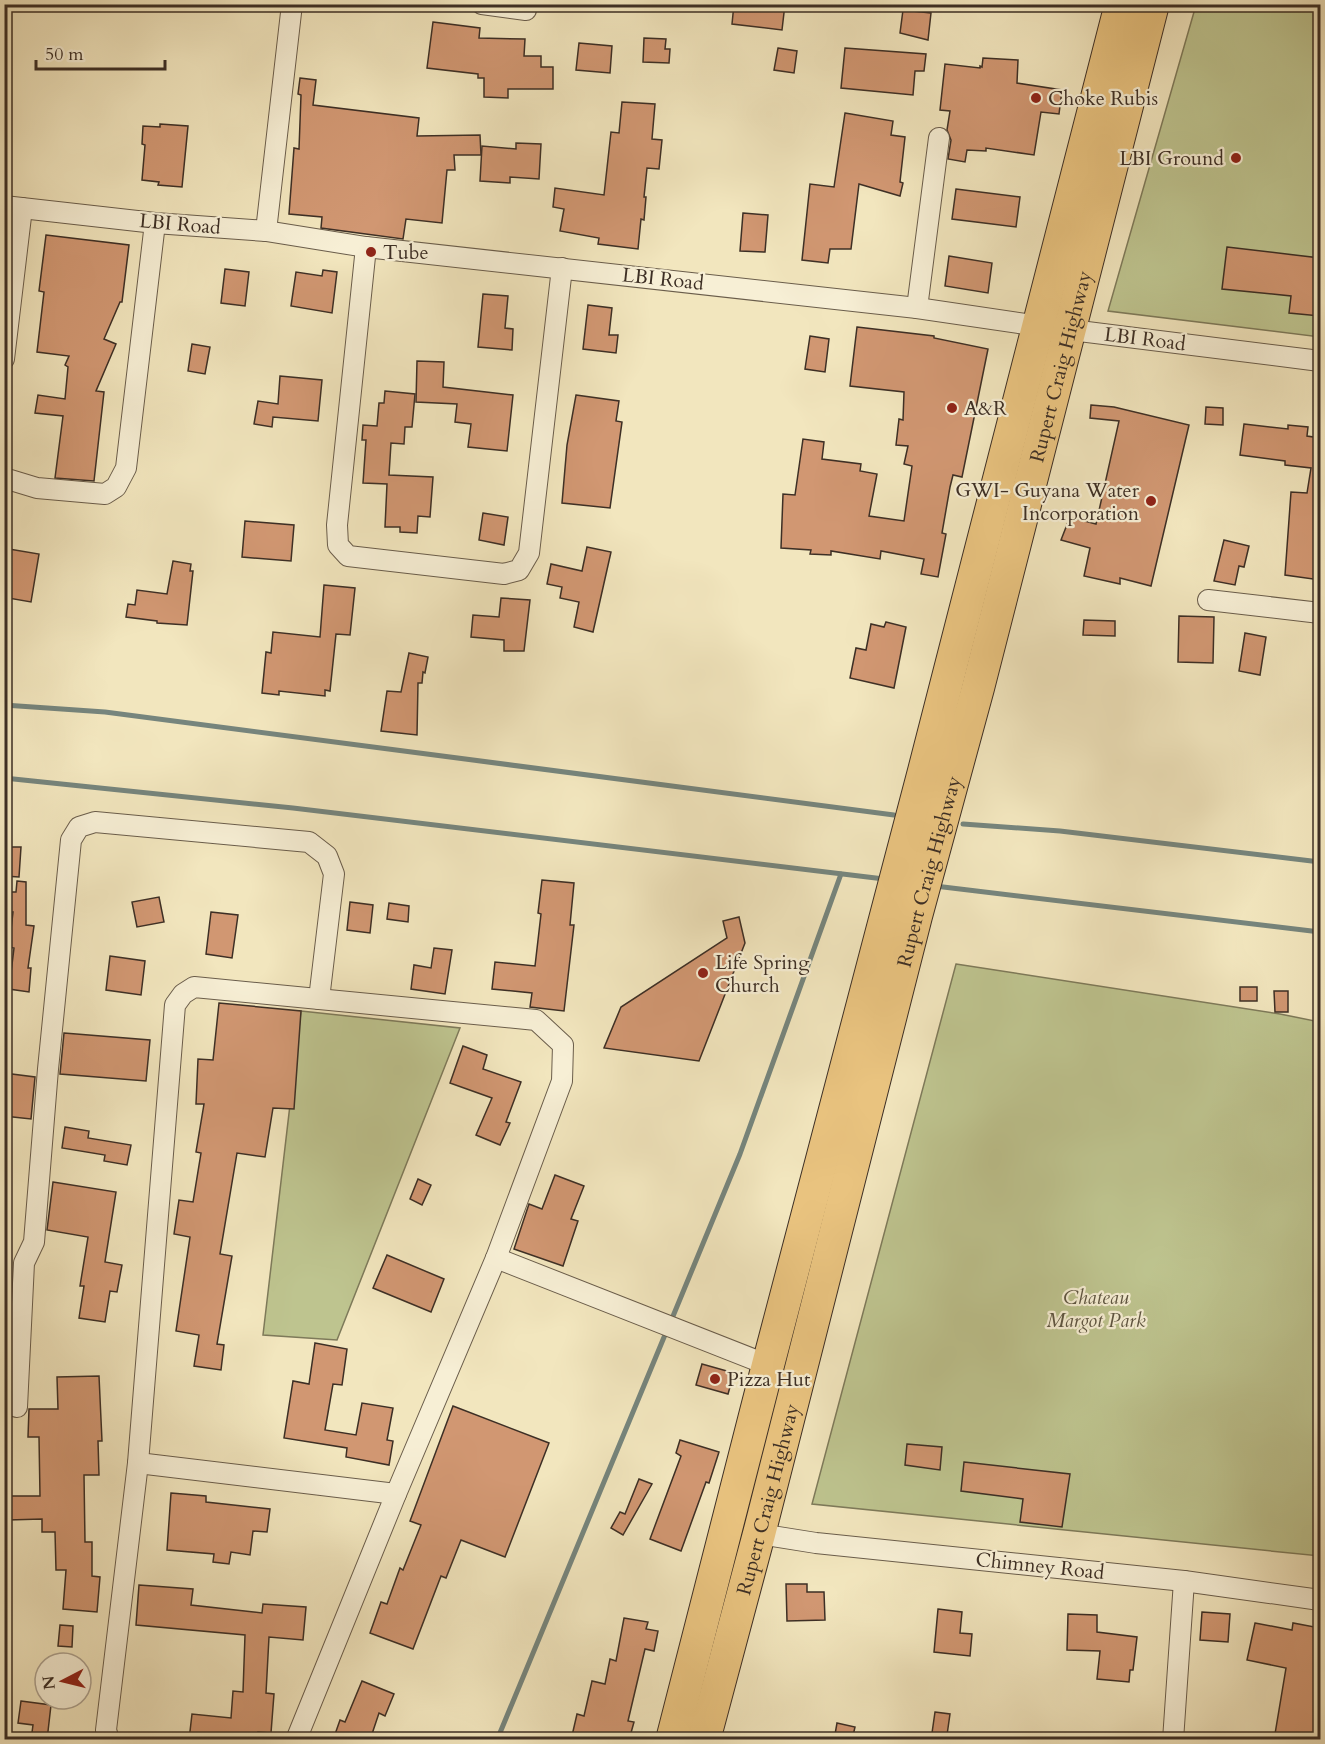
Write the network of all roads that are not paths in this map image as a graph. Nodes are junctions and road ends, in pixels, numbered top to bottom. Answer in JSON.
{"nodes":[{"id":1,"x":292,"y":4,"type":"edge"},
{"id":2,"x":482,"y":4,"type":"edge"},
{"id":3,"x":1121,"y":4,"type":"edge"},
{"id":4,"x":1153,"y":4,"type":"edge"},
{"id":5,"x":526,"y":10,"type":"dead end"},
{"id":6,"x":939,"y":138,"type":"dead end"},
{"id":7,"x":13,"y":207,"type":"edge"},
{"id":8,"x":155,"y":223,"type":"junction"},
{"id":9,"x":266,"y":231,"type":"junction"},
{"id":10,"x":366,"y":247,"type":"junction"},
{"id":11,"x":562,"y":268,"type":"junction"},
{"id":12,"x":917,"y":308,"type":"junction"},
{"id":13,"x":1054,"y":328,"type":"junction"},
{"id":14,"x":4,"y":359,"type":"edge"},
{"id":15,"x":1320,"y":361,"type":"edge"},
{"id":16,"x":4,"y":478,"type":"edge"},
{"id":17,"x":1208,"y":600,"type":"dead end"},
{"id":18,"x":1320,"y":613,"type":"edge"},
{"id":19,"x":902,"y":914,"type":"junction"},
{"id":20,"x":319,"y":999,"type":"junction"},
{"id":21,"x":496,"y":1258,"type":"junction"},
{"id":22,"x":768,"y":1365,"type":"junction"},
{"id":23,"x":17,"y":1407,"type":"dead end"},
{"id":24,"x":138,"y":1463,"type":"junction"},
{"id":25,"x":396,"y":1494,"type":"junction"},
{"id":26,"x":759,"y":1534,"type":"junction"},
{"id":27,"x":1184,"y":1581,"type":"junction"},
{"id":28,"x":1320,"y":1600,"type":"edge"},
{"id":29,"x":109,"y":1740,"type":"edge"},
{"id":30,"x":296,"y":1740,"type":"edge"},
{"id":31,"x":672,"y":1740,"type":"edge"},
{"id":32,"x":704,"y":1740,"type":"edge"},
{"id":33,"x":1173,"y":1740,"type":"edge"}],
"edges":[{"from":1,"to":9,"type":"street"},
{"from":2,"to":5,"type":"street"},
{"from":3,"to":13,"type":"main road","name":"Rupert Craig Highway"},
{"from":4,"to":13,"type":"main road","name":"Rupert Craig Highway"},
{"from":6,"to":12,"type":"street"},
{"from":7,"to":8,"type":"street","name":"LBI Road"},
{"from":7,"to":14,"type":"street"},
{"from":8,"to":9,"type":"street","name":"LBI Road"},
{"from":8,"to":16,"type":"street"},
{"from":9,"to":10,"type":"street","name":"LBI Road"},
{"from":10,"to":11,"type":"street","name":"LBI Road"},
{"from":10,"to":11,"type":"street"},
{"from":11,"to":12,"type":"street","name":"LBI Road"},
{"from":12,"to":13,"type":"street","name":"LBI Road"},
{"from":13,"to":15,"type":"street","name":"LBI Road"},
{"from":13,"to":19,"type":"main road","name":"Rupert Craig Highway"},
{"from":13,"to":19,"type":"main road","name":"Rupert Craig Highway"},
{"from":17,"to":18,"type":"street"},
{"from":19,"to":22,"type":"main road","name":"Rupert Craig Highway"},
{"from":19,"to":26,"type":"main road","name":"Rupert Craig Highway"},
{"from":20,"to":21,"type":"street"},
{"from":20,"to":23,"type":"street"},
{"from":20,"to":24,"type":"street"},
{"from":21,"to":22,"type":"street"},
{"from":21,"to":25,"type":"street"},
{"from":22,"to":31,"type":"main road","name":"Rupert Craig Highway"},
{"from":24,"to":25,"type":"street"},
{"from":24,"to":29,"type":"street"},
{"from":25,"to":30,"type":"street"},
{"from":26,"to":27,"type":"street","name":"Chimney Road"},
{"from":26,"to":32,"type":"main road","name":"Rupert Craig Highway"},
{"from":27,"to":28,"type":"street","name":"Chimney Road"},
{"from":27,"to":33,"type":"street"}]}
